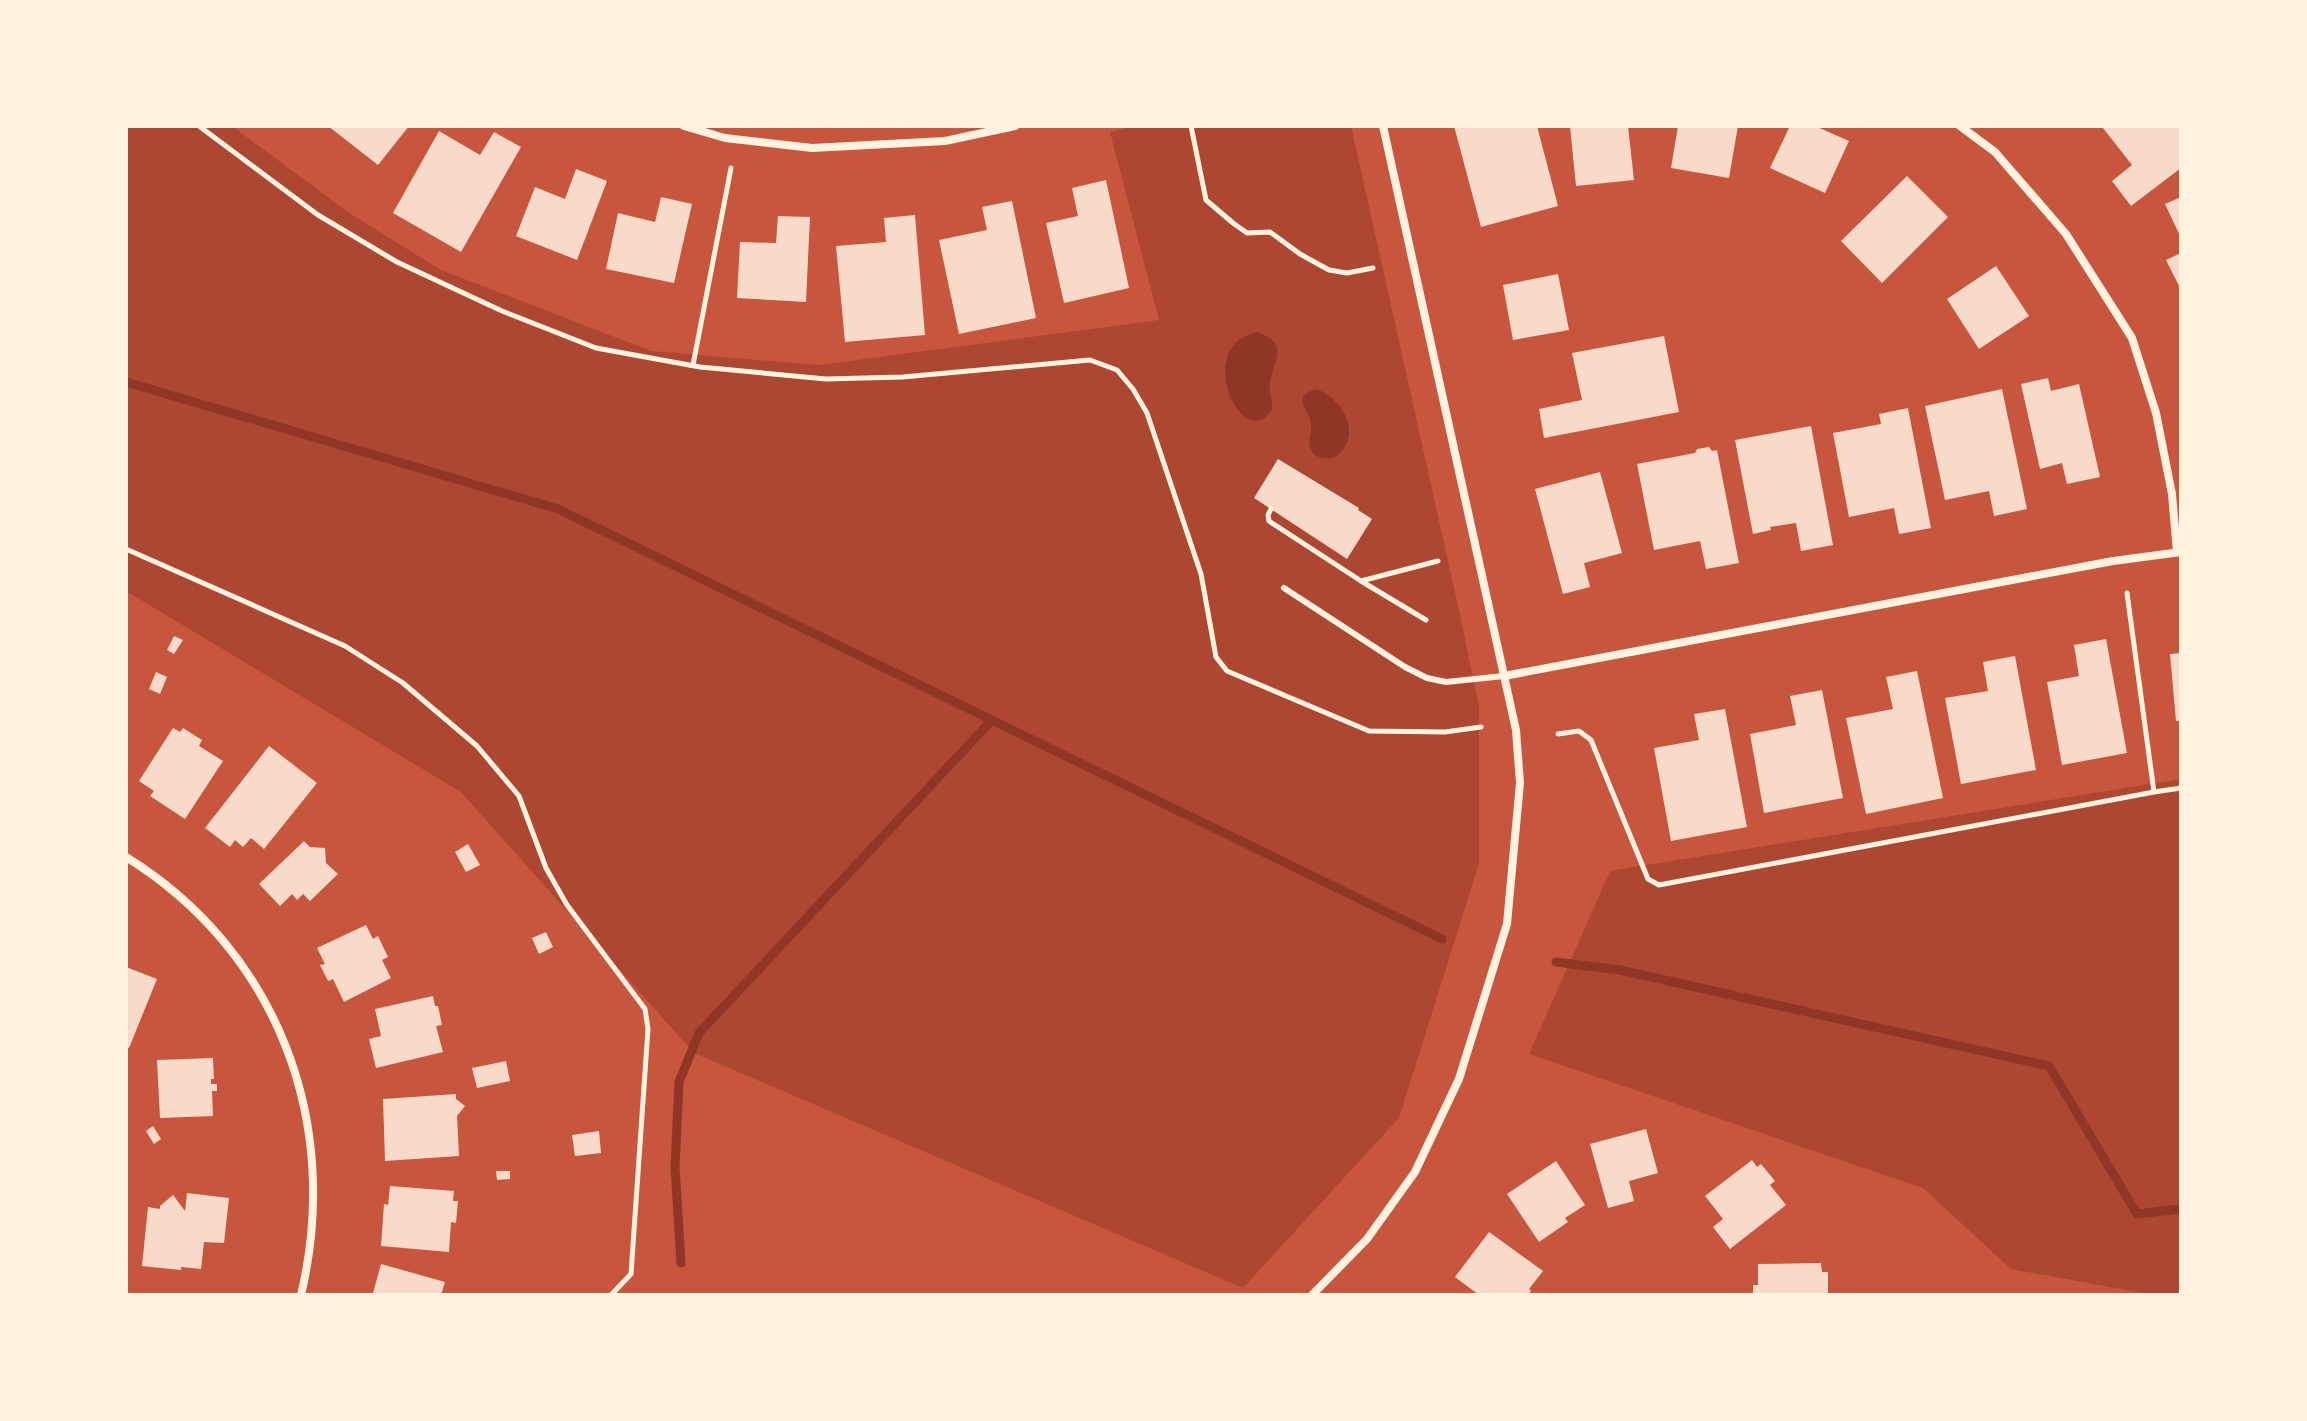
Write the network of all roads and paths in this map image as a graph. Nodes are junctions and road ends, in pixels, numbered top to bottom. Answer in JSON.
{"nodes":[{"id":1,"x":199,"y":126,"type":"edge"},
{"id":2,"x":684,"y":126,"type":"edge"},
{"id":3,"x":1015,"y":126,"type":"edge"},
{"id":4,"x":1191,"y":126,"type":"edge"},
{"id":5,"x":1383,"y":126,"type":"edge"},
{"id":6,"x":1960,"y":126,"type":"edge"},
{"id":7,"x":731,"y":168,"type":"dead end"},
{"id":8,"x":1373,"y":268,"type":"dead end"},
{"id":9,"x":693,"y":365,"type":"junction"},
{"id":10,"x":1271,"y":509,"type":"dead end"},
{"id":11,"x":126,"y":549,"type":"edge"},
{"id":12,"x":2179,"y":552,"type":"edge"},
{"id":13,"x":1438,"y":561,"type":"dead end"},
{"id":14,"x":1361,"y":581,"type":"junction"},
{"id":15,"x":1284,"y":588,"type":"dead end"},
{"id":16,"x":2127,"y":593,"type":"dead end"},
{"id":17,"x":1426,"y":620,"type":"dead end"},
{"id":18,"x":1504,"y":676,"type":"junction"},
{"id":19,"x":1481,"y":727,"type":"dead end"},
{"id":20,"x":1558,"y":734,"type":"dead end"},
{"id":21,"x":2181,"y":788,"type":"edge"},
{"id":22,"x":2154,"y":792,"type":"junction"},
{"id":23,"x":126,"y":857,"type":"edge"},
{"id":24,"x":301,"y":1295,"type":"edge"},
{"id":25,"x":611,"y":1295,"type":"edge"},
{"id":26,"x":1312,"y":1295,"type":"edge"}],
"edges":[{"from":1,"to":9,"type":"path"},
{"from":2,"to":3,"type":"street"},
{"from":4,"to":8,"type":"path"},
{"from":5,"to":18,"type":"street"},
{"from":6,"to":12,"type":"street"},
{"from":7,"to":9,"type":"path"},
{"from":9,"to":19,"type":"path"},
{"from":10,"to":14,"type":"path"},
{"from":11,"to":25,"type":"path"},
{"from":12,"to":18,"type":"street"},
{"from":13,"to":14,"type":"path"},
{"from":14,"to":17,"type":"path"},
{"from":15,"to":18,"type":"lane"},
{"from":16,"to":22,"type":"path"},
{"from":18,"to":26,"type":"street"},
{"from":20,"to":22,"type":"path"},
{"from":21,"to":22,"type":"path"},
{"from":23,"to":24,"type":"street"}]}
